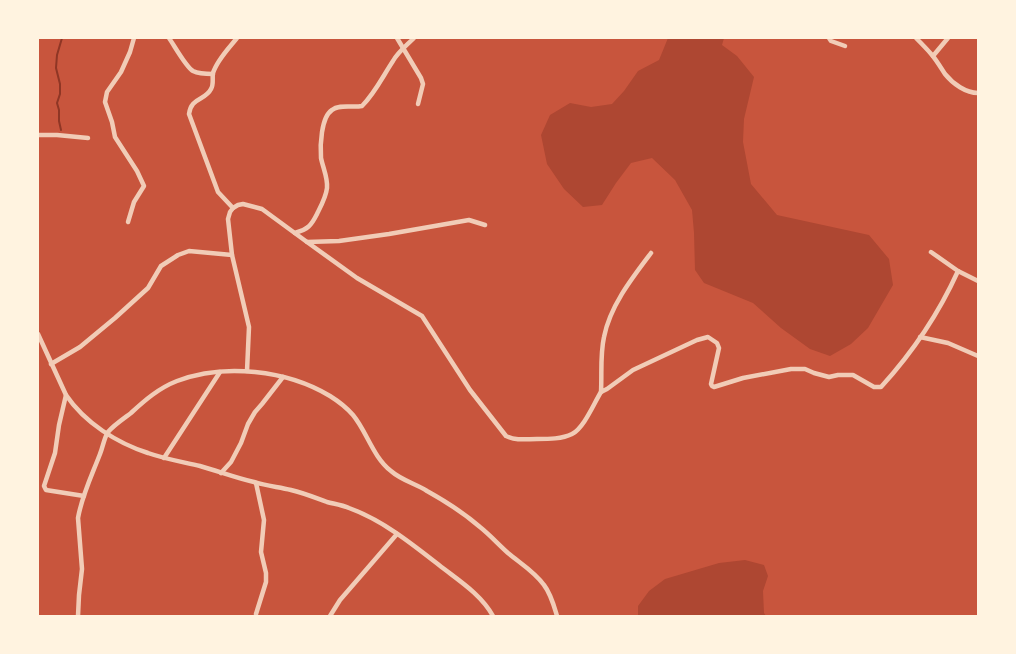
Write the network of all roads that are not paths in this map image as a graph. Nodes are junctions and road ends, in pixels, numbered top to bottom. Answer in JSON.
{"nodes":[{"id":1,"x":134,"y":38,"type":"edge"},
{"id":2,"x":169,"y":38,"type":"edge"},
{"id":3,"x":237,"y":38,"type":"edge"},
{"id":4,"x":397,"y":38,"type":"edge"},
{"id":5,"x":414,"y":38,"type":"edge"},
{"id":6,"x":829,"y":38,"type":"edge"},
{"id":7,"x":916,"y":38,"type":"edge"},
{"id":8,"x":948,"y":38,"type":"edge"},
{"id":9,"x":845,"y":46,"type":"dead end"},
{"id":10,"x":404,"y":48,"type":"junction"},
{"id":11,"x":933,"y":56,"type":"junction"},
{"id":12,"x":213,"y":74,"type":"junction"},
{"id":13,"x":978,"y":93,"type":"edge"},
{"id":14,"x":418,"y":104,"type":"dead end"},
{"id":15,"x":38,"y":135,"type":"edge"},
{"id":16,"x":88,"y":138,"type":"dead end"},
{"id":17,"x":233,"y":208,"type":"junction"},
{"id":18,"x":128,"y":222,"type":"dead end"},
{"id":19,"x":484,"y":225,"type":"dead end"},
{"id":20,"x":295,"y":233,"type":"junction"},
{"id":21,"x":307,"y":242,"type":"junction"},
{"id":22,"x":931,"y":252,"type":"dead end"},
{"id":23,"x":652,"y":253,"type":"dead end"},
{"id":24,"x":232,"y":255,"type":"junction"},
{"id":25,"x":958,"y":271,"type":"junction"},
{"id":26,"x":978,"y":281,"type":"edge"},
{"id":27,"x":38,"y":334,"type":"edge"},
{"id":28,"x":920,"y":337,"type":"junction"},
{"id":29,"x":978,"y":356,"type":"edge"},
{"id":30,"x":52,"y":364,"type":"junction"},
{"id":31,"x":247,"y":371,"type":"junction"},
{"id":32,"x":220,"y":372,"type":"junction"},
{"id":33,"x":283,"y":377,"type":"junction"},
{"id":34,"x":601,"y":392,"type":"junction"},
{"id":35,"x":66,"y":395,"type":"junction"},
{"id":36,"x":107,"y":433,"type":"junction"},
{"id":37,"x":164,"y":458,"type":"junction"},
{"id":38,"x":221,"y":473,"type":"junction"},
{"id":39,"x":256,"y":483,"type":"junction"},
{"id":40,"x":84,"y":496,"type":"junction"},
{"id":41,"x":397,"y":534,"type":"junction"},
{"id":42,"x":256,"y":614,"type":"dead end"},
{"id":43,"x":78,"y":616,"type":"edge"},
{"id":44,"x":330,"y":616,"type":"edge"},
{"id":45,"x":493,"y":616,"type":"edge"},
{"id":46,"x":557,"y":616,"type":"edge"}],
"edges":[{"from":1,"to":18,"type":"street"},
{"from":2,"to":12,"type":"street"},
{"from":3,"to":12,"type":"street"},
{"from":4,"to":10,"type":"street"},
{"from":5,"to":10,"type":"street"},
{"from":6,"to":9,"type":"street"},
{"from":7,"to":11,"type":"street"},
{"from":8,"to":11,"type":"street"},
{"from":10,"to":14,"type":"street"},
{"from":10,"to":20,"type":"street"},
{"from":11,"to":13,"type":"street"},
{"from":12,"to":17,"type":"street"},
{"from":15,"to":16,"type":"street"},
{"from":17,"to":20,"type":"street"},
{"from":17,"to":24,"type":"street"},
{"from":19,"to":21,"type":"street"},
{"from":20,"to":21,"type":"street"},
{"from":21,"to":34,"type":"street"},
{"from":22,"to":25,"type":"street"},
{"from":23,"to":34,"type":"street"},
{"from":24,"to":30,"type":"street"},
{"from":24,"to":31,"type":"street"},
{"from":25,"to":26,"type":"street"},
{"from":25,"to":28,"type":"street"},
{"from":27,"to":30,"type":"street"},
{"from":28,"to":29,"type":"street"},
{"from":28,"to":34,"type":"street"},
{"from":30,"to":35,"type":"street"},
{"from":31,"to":32,"type":"street"},
{"from":31,"to":33,"type":"street"},
{"from":32,"to":36,"type":"street"},
{"from":32,"to":37,"type":"street"},
{"from":33,"to":38,"type":"street"},
{"from":33,"to":46,"type":"street"},
{"from":35,"to":36,"type":"street"},
{"from":35,"to":40,"type":"street"},
{"from":36,"to":37,"type":"street"},
{"from":36,"to":40,"type":"street"},
{"from":37,"to":38,"type":"street"},
{"from":38,"to":39,"type":"street"},
{"from":39,"to":41,"type":"street"},
{"from":39,"to":42,"type":"street"},
{"from":40,"to":43,"type":"street"},
{"from":41,"to":44,"type":"street"},
{"from":41,"to":45,"type":"street"}]}
